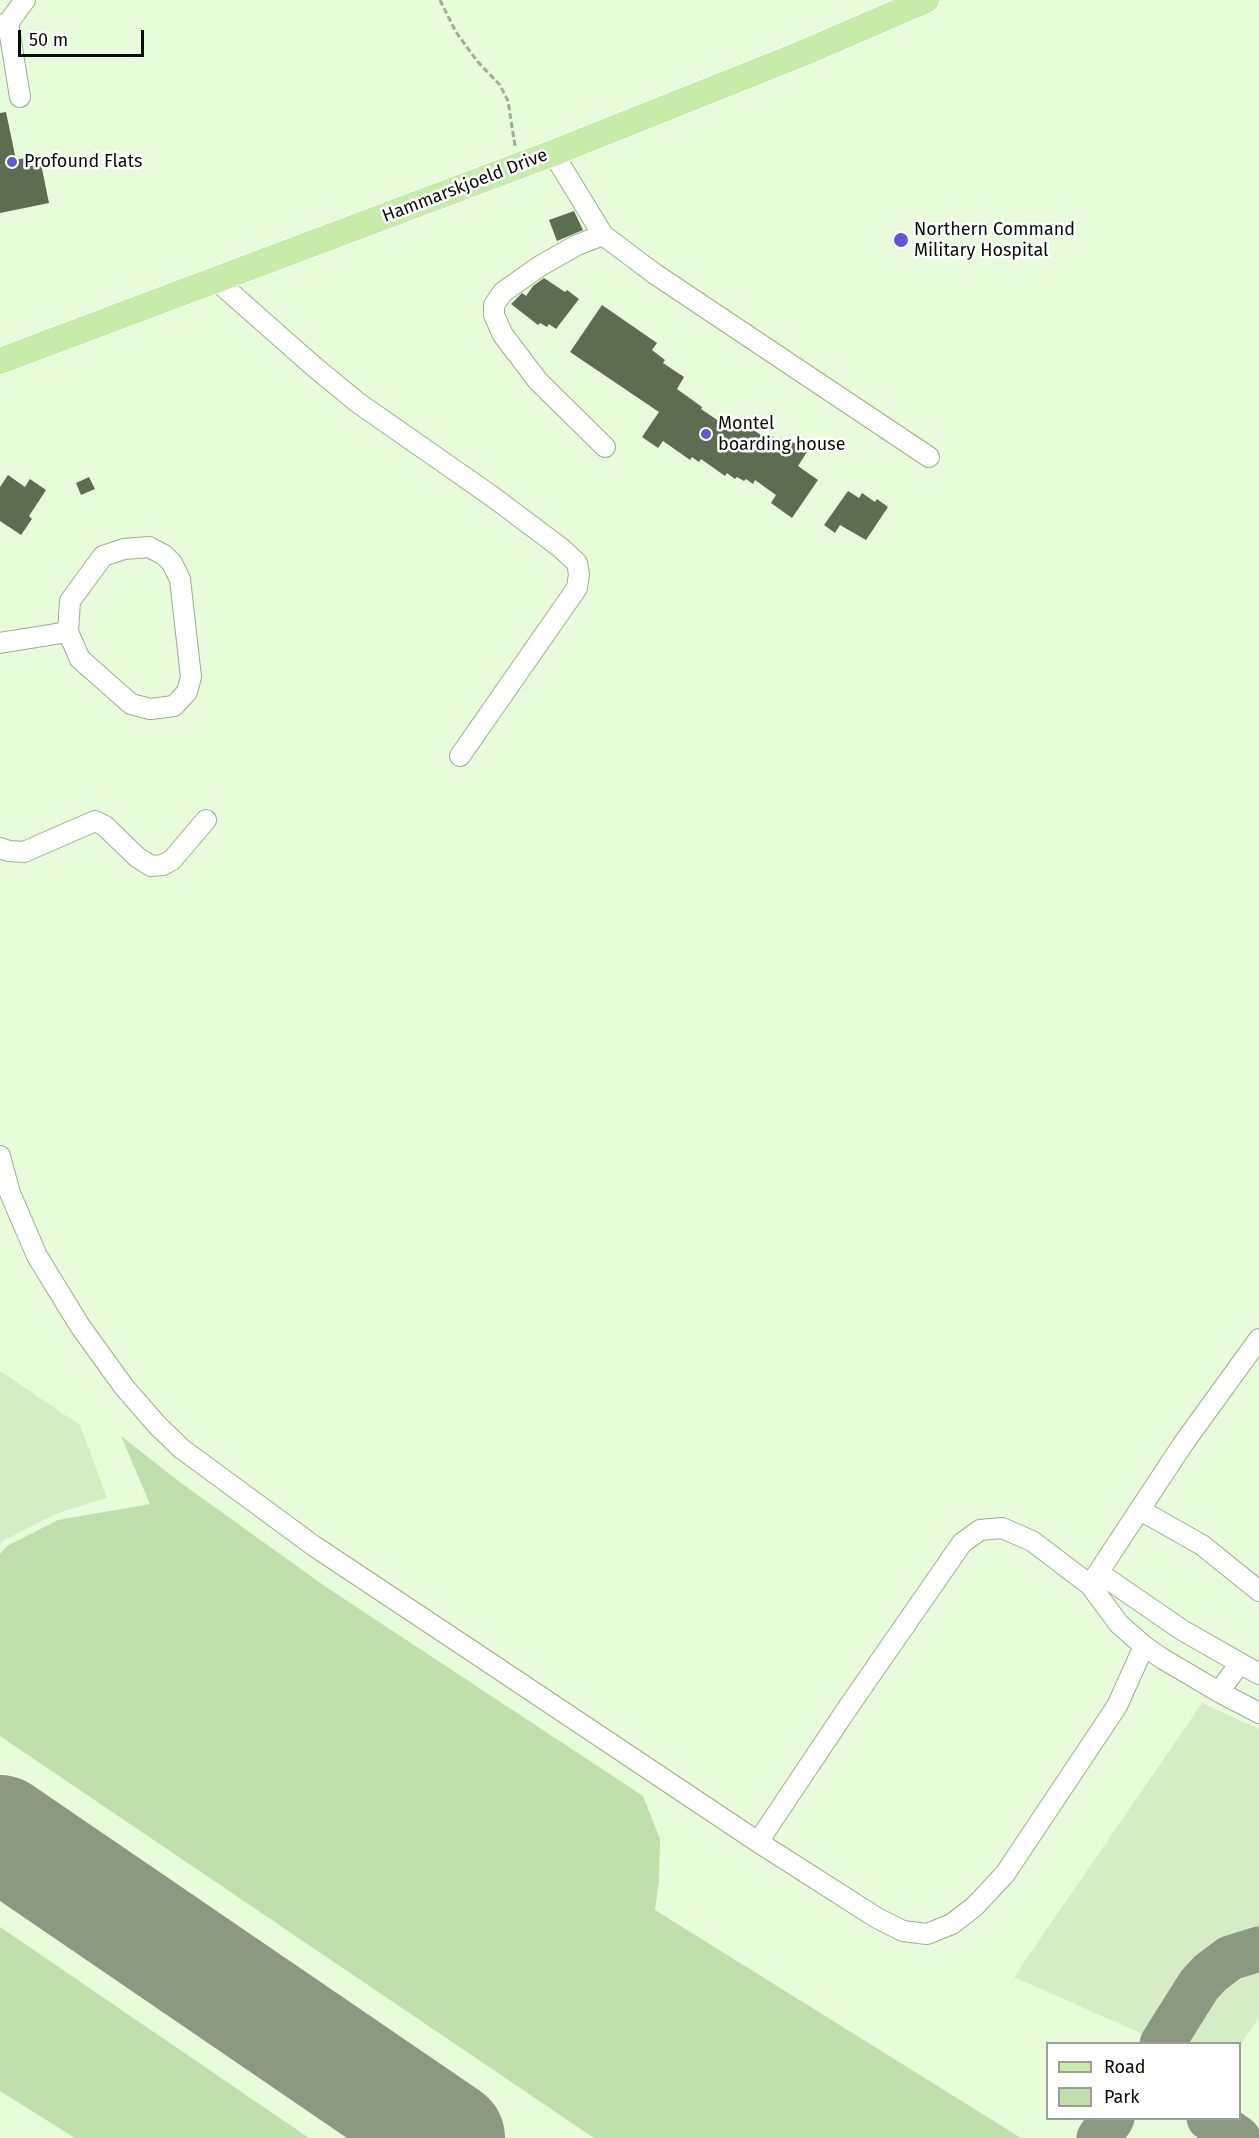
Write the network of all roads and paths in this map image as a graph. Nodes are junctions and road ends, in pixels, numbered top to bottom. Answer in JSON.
{"nodes":[{"id":1,"x":24,"y":0,"type":"edge"},
{"id":2,"x":440,"y":0,"type":"edge"},
{"id":3,"x":926,"y":0,"type":"edge"},
{"id":4,"x":4,"y":24,"type":"edge"},
{"id":5,"x":21,"y":97,"type":"dead end"},
{"id":6,"x":553,"y":153,"type":"junction"},
{"id":7,"x":518,"y":166,"type":"junction"},
{"id":8,"x":603,"y":235,"type":"junction"},
{"id":9,"x":216,"y":280,"type":"junction"},
{"id":10,"x":0,"y":361,"type":"edge"},
{"id":11,"x":605,"y":447,"type":"dead end"},
{"id":12,"x":929,"y":457,"type":"dead end"},
{"id":13,"x":68,"y":632,"type":"junction"},
{"id":14,"x":0,"y":643,"type":"edge"},
{"id":15,"x":460,"y":756,"type":"dead end"},
{"id":16,"x":206,"y":820,"type":"dead end"},
{"id":17,"x":0,"y":848,"type":"edge"},
{"id":18,"x":0,"y":1156,"type":"edge"},
{"id":19,"x":1259,"y":1339,"type":"edge"},
{"id":20,"x":1140,"y":1510,"type":"junction"},
{"id":21,"x":1095,"y":1579,"type":"junction"},
{"id":22,"x":1259,"y":1591,"type":"edge"},
{"id":23,"x":1144,"y":1646,"type":"junction"},
{"id":24,"x":1240,"y":1663,"type":"junction"},
{"id":25,"x":1259,"y":1674,"type":"edge"},
{"id":26,"x":1219,"y":1692,"type":"junction"},
{"id":27,"x":1259,"y":1713,"type":"edge"},
{"id":28,"x":758,"y":1842,"type":"junction"}],
"edges":[{"from":1,"to":4,"type":"street"},
{"from":2,"to":7,"type":"path"},
{"from":3,"to":6,"type":"main road","name":"Hammarskjoeld Drive"},
{"from":4,"to":5,"type":"street"},
{"from":6,"to":7,"type":"main road","name":"Hammarskjoeld Drive"},
{"from":6,"to":8,"type":"street"},
{"from":7,"to":9,"type":"main road","name":"Hammarskjoeld Drive"},
{"from":8,"to":11,"type":"street"},
{"from":8,"to":12,"type":"street"},
{"from":9,"to":10,"type":"main road","name":"Hammarskjoeld Drive"},
{"from":9,"to":15,"type":"street"},
{"from":13,"to":13,"type":"street"},
{"from":13,"to":14,"type":"street"},
{"from":16,"to":17,"type":"street"},
{"from":18,"to":28,"type":"street"},
{"from":19,"to":20,"type":"street"},
{"from":20,"to":21,"type":"street"},
{"from":20,"to":22,"type":"street"},
{"from":21,"to":23,"type":"street"},
{"from":21,"to":24,"type":"street"},
{"from":21,"to":28,"type":"street"},
{"from":23,"to":26,"type":"street"},
{"from":23,"to":28,"type":"street"},
{"from":24,"to":25,"type":"street"},
{"from":24,"to":26,"type":"street"},
{"from":26,"to":27,"type":"street"}]}
